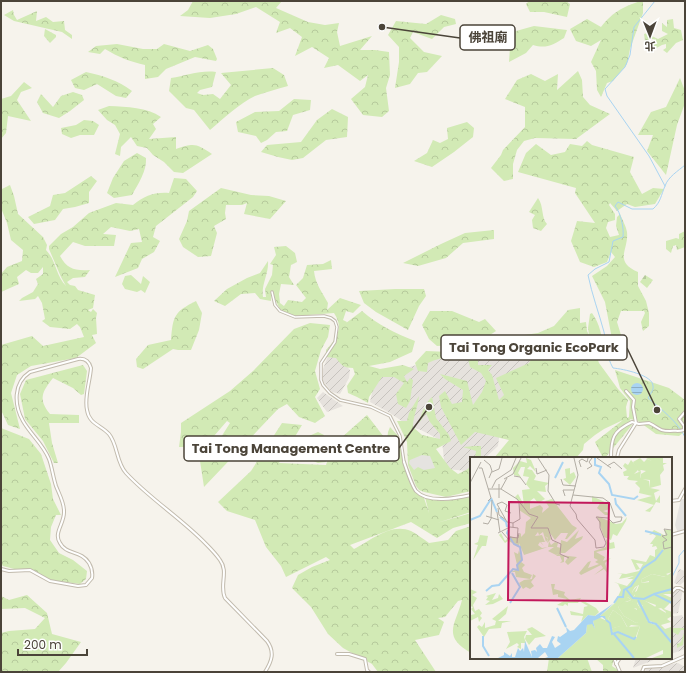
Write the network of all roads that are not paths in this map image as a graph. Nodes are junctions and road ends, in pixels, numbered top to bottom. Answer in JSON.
{"nodes":[{"id":1,"x":272,"y":292,"type":"dead end"},
{"id":2,"x":626,"y":391,"type":"dead end"},
{"id":3,"x":685,"y":412,"type":"edge"},
{"id":4,"x":636,"y":423,"type":"junction"},
{"id":5,"x":611,"y":457,"type":"edge"},
{"id":6,"x":617,"y":457,"type":"edge"},
{"id":7,"x":404,"y":462,"type":"joint"},
{"id":8,"x":685,"y":489,"type":"edge"},
{"id":9,"x":470,"y":495,"type":"edge"},
{"id":10,"x":672,"y":501,"type":"edge"},
{"id":11,"x":685,"y":531,"type":"edge"},
{"id":12,"x":672,"y":535,"type":"edge"},
{"id":13,"x":1,"y":569,"type":"edge"},
{"id":14,"x":685,"y":591,"type":"edge"},
{"id":15,"x":672,"y":592,"type":"dead end"},
{"id":16,"x":337,"y":654,"type":"dead end"},
{"id":17,"x":685,"y":656,"type":"edge"},
{"id":18,"x":617,"y":659,"type":"edge"},
{"id":19,"x":617,"y":659,"type":"edge"},
{"id":20,"x":616,"y":664,"type":"junction"},
{"id":21,"x":266,"y":672,"type":"edge"},
{"id":22,"x":370,"y":672,"type":"edge"},
{"id":23,"x":620,"y":672,"type":"edge"},
{"id":24,"x":642,"y":672,"type":"edge"}],
"edges":[{"from":1,"to":7,"type":"street"},
{"from":2,"to":4,"type":"street"},
{"from":3,"to":4,"type":"street"},
{"from":4,"to":5,"type":"street"},
{"from":4,"to":6,"type":"street"},
{"from":7,"to":9,"type":"street"},
{"from":8,"to":10,"type":"street"},
{"from":11,"to":12,"type":"street"},
{"from":13,"to":21,"type":"street"},
{"from":14,"to":15,"type":"street"},
{"from":16,"to":22,"type":"street"},
{"from":17,"to":24,"type":"street"},
{"from":18,"to":20,"type":"street"},
{"from":19,"to":20,"type":"street"},
{"from":20,"to":23,"type":"street"}]}
